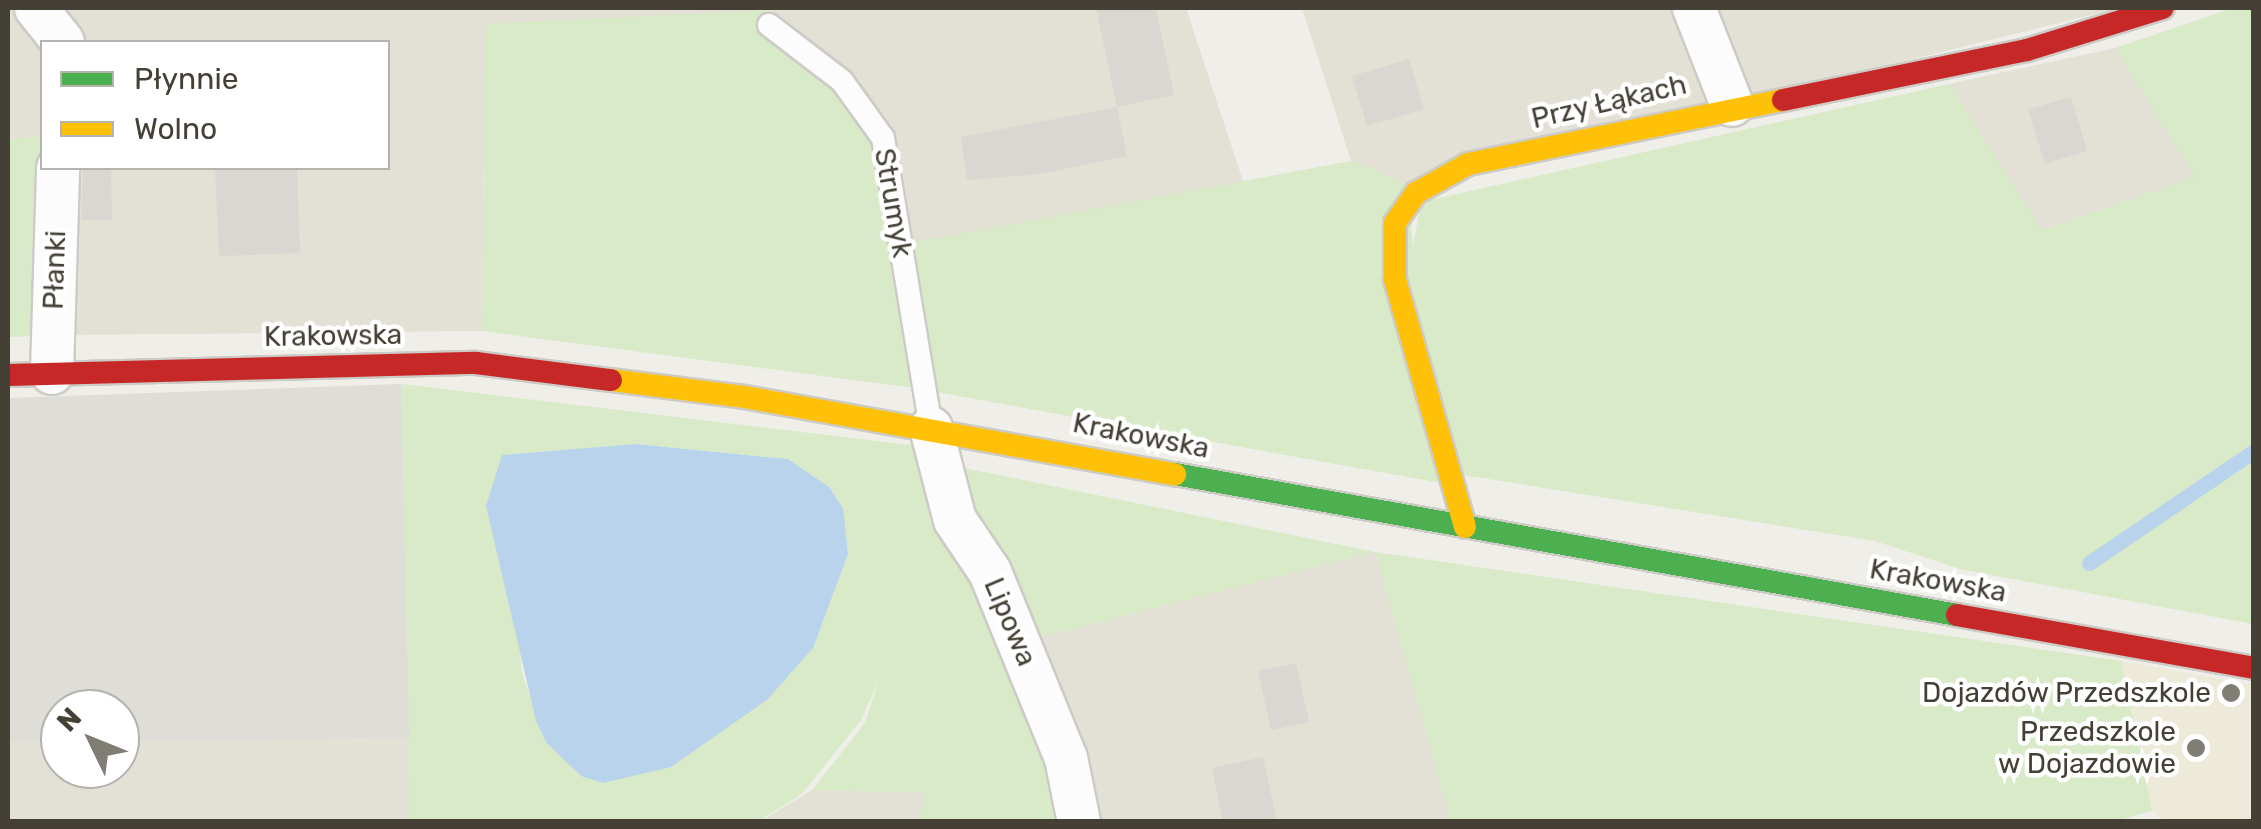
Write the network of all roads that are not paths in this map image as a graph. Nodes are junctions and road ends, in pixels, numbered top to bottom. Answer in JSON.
{"nodes":[{"id":1,"x":36,"y":8,"type":"edge"},
{"id":2,"x":1694,"y":8,"type":"edge"},
{"id":3,"x":2163,"y":8,"type":"edge"},
{"id":4,"x":769,"y":24,"type":"dead end"},
{"id":5,"x":61,"y":40,"type":"edge"},
{"id":6,"x":1732,"y":106,"type":"junction"},
{"id":7,"x":58,"y":170,"type":"edge"},
{"id":8,"x":8,"y":374,"type":"edge"},
{"id":9,"x":52,"y":374,"type":"junction"},
{"id":10,"x":931,"y":428,"type":"junction"},
{"id":11,"x":1465,"y":527,"type":"junction"},
{"id":12,"x":2254,"y":668,"type":"edge"},
{"id":13,"x":1079,"y":822,"type":"edge"}],
"edges":[{"from":1,"to":5,"type":"street"},
{"from":2,"to":6,"type":"street"},
{"from":3,"to":6,"type":"street","name":"Przy Łąkach"},
{"from":4,"to":10,"type":"lane","name":"Strumyk"},
{"from":6,"to":11,"type":"street","name":"Przy Łąkach"},
{"from":7,"to":9,"type":"street","name":"Płanki"},
{"from":8,"to":9,"type":"street","name":"Krakowska"},
{"from":9,"to":10,"type":"street","name":"Krakowska"},
{"from":10,"to":11,"type":"street","name":"Krakowska"},
{"from":10,"to":13,"type":"street","name":"Lipowa"},
{"from":11,"to":12,"type":"street","name":"Krakowska"}]}
